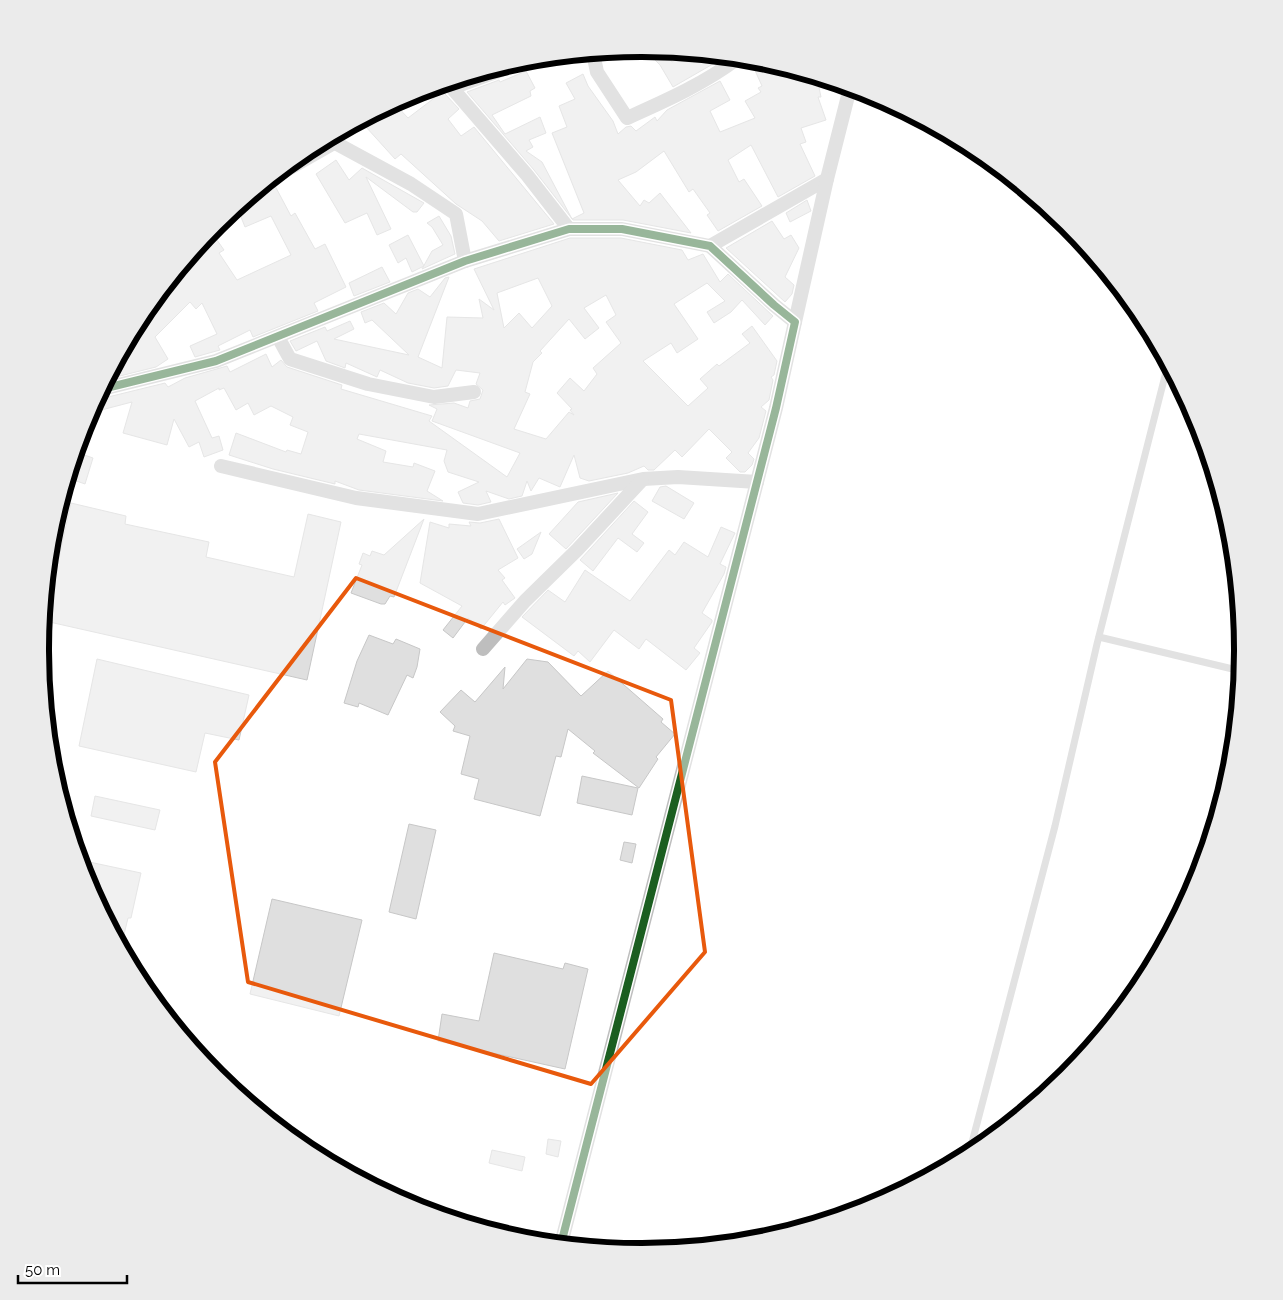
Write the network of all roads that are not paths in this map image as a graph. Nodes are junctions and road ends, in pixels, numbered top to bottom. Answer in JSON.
{"nodes":[{"id":1,"x":594,"y":60,"type":"edge"},
{"id":2,"x":730,"y":64,"type":"edge"},
{"id":3,"x":452,"y":89,"type":"edge"},
{"id":4,"x":848,"y":95,"type":"edge"},
{"id":5,"x":335,"y":143,"type":"edge"},
{"id":6,"x":827,"y":179,"type":"junction"},
{"id":7,"x":569,"y":229,"type":"junction"},
{"id":8,"x":710,"y":246,"type":"junction"},
{"id":9,"x":464,"y":261,"type":"junction"},
{"id":10,"x":795,"y":322,"type":"junction"},
{"id":11,"x":278,"y":337,"type":"junction"},
{"id":12,"x":1166,"y":374,"type":"edge"},
{"id":13,"x":111,"y":387,"type":"edge"},
{"id":14,"x":474,"y":392,"type":"dead end"},
{"id":15,"x":221,"y":466,"type":"dead end"},
{"id":16,"x":643,"y":479,"type":"junction"},
{"id":17,"x":757,"y":482,"type":"junction"},
{"id":18,"x":1099,"y":637,"type":"junction"},
{"id":19,"x":483,"y":649,"type":"dead end"},
{"id":20,"x":1234,"y":669,"type":"edge"},
{"id":21,"x":972,"y":1142,"type":"edge"},
{"id":22,"x":563,"y":1238,"type":"edge"}],
"edges":[{"from":1,"to":2,"type":"street"},
{"from":3,"to":7,"type":"street"},
{"from":4,"to":6,"type":"street"},
{"from":5,"to":9,"type":"street"},
{"from":6,"to":8,"type":"street"},
{"from":6,"to":10,"type":"street"},
{"from":7,"to":8,"type":"street"},
{"from":7,"to":9,"type":"street"},
{"from":8,"to":10,"type":"street"},
{"from":9,"to":11,"type":"street"},
{"from":10,"to":17,"type":"street"},
{"from":11,"to":13,"type":"street"},
{"from":11,"to":14,"type":"street"},
{"from":12,"to":18,"type":"lane"},
{"from":15,"to":16,"type":"street"},
{"from":16,"to":17,"type":"street"},
{"from":16,"to":19,"type":"street"},
{"from":17,"to":22,"type":"street"},
{"from":18,"to":20,"type":"lane"},
{"from":18,"to":21,"type":"lane"}]}
